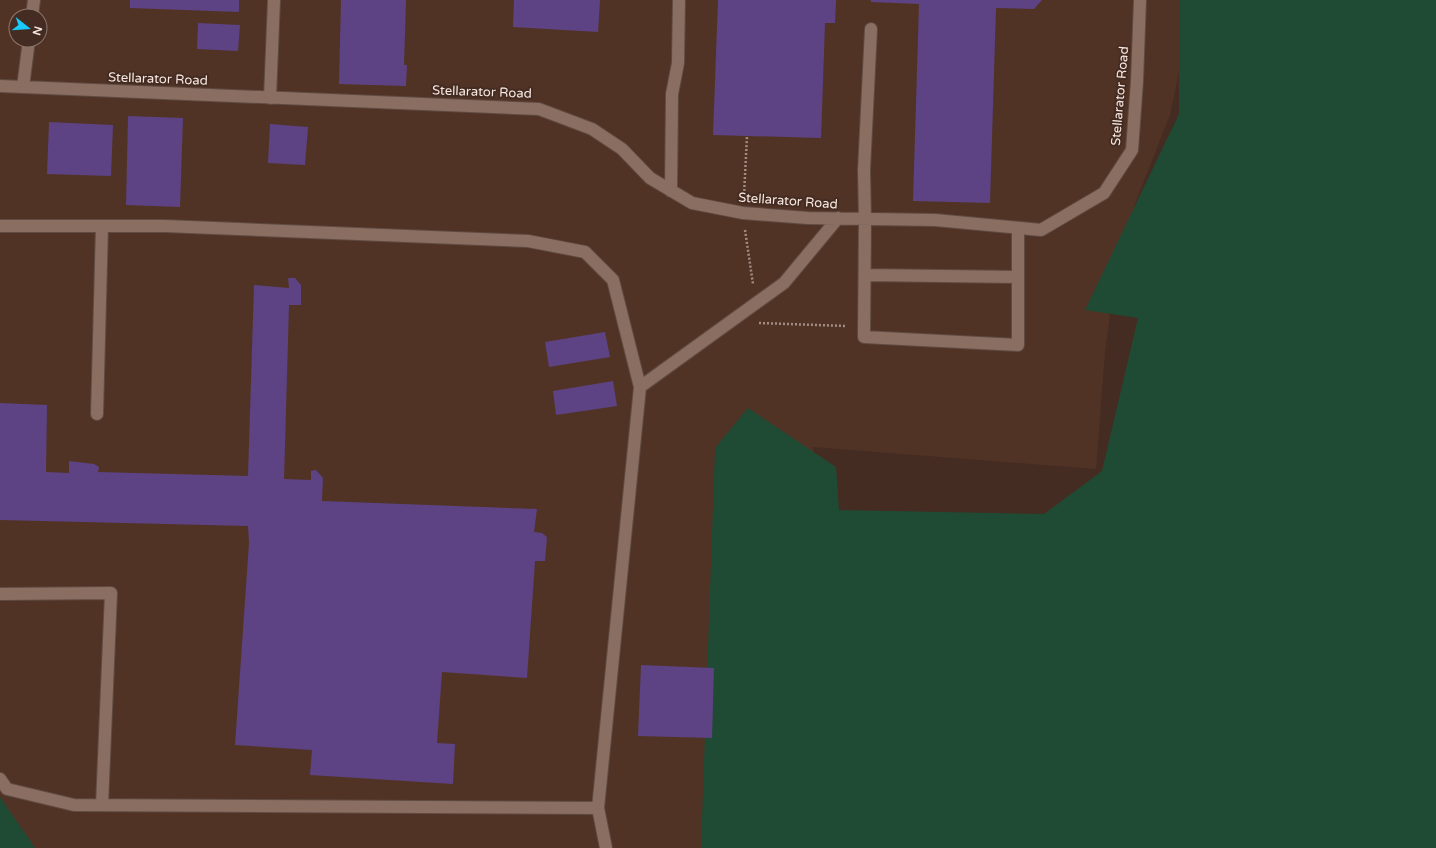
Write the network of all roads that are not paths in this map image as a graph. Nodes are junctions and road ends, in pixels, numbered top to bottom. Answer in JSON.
{"nodes":[{"id":1,"x":274,"y":0,"type":"edge"},
{"id":2,"x":679,"y":0,"type":"edge"},
{"id":3,"x":1140,"y":0,"type":"edge"},
{"id":4,"x":871,"y":29,"type":"dead end"},
{"id":5,"x":28,"y":48,"type":"edge"},
{"id":6,"x":0,"y":86,"type":"edge"},
{"id":7,"x":23,"y":87,"type":"junction"},
{"id":8,"x":270,"y":98,"type":"junction"},
{"id":9,"x":671,"y":191,"type":"junction"},
{"id":10,"x":838,"y":218,"type":"junction"},
{"id":11,"x":865,"y":219,"type":"junction"},
{"id":12,"x":0,"y":226,"type":"edge"},
{"id":13,"x":102,"y":226,"type":"junction"},
{"id":14,"x":1018,"y":228,"type":"junction"},
{"id":15,"x":865,"y":275,"type":"junction"},
{"id":16,"x":1018,"y":277,"type":"junction"},
{"id":17,"x":640,"y":387,"type":"junction"},
{"id":18,"x":97,"y":414,"type":"dead end"},
{"id":19,"x":0,"y":594,"type":"edge"},
{"id":20,"x":0,"y":779,"type":"edge"},
{"id":21,"x":102,"y":805,"type":"junction"},
{"id":22,"x":598,"y":808,"type":"junction"},
{"id":23,"x":606,"y":848,"type":"edge"}],
"edges":[{"from":1,"to":8,"type":"lane"},
{"from":2,"to":9,"type":"lane"},
{"from":3,"to":14,"type":"lane","name":"Stellarator Road"},
{"from":4,"to":11,"type":"lane"},
{"from":5,"to":7,"type":"lane"},
{"from":6,"to":7,"type":"lane","name":"Stellarator Road"},
{"from":7,"to":8,"type":"lane","name":"Stellarator Road"},
{"from":8,"to":9,"type":"lane","name":"Stellarator Road"},
{"from":9,"to":10,"type":"lane","name":"Stellarator Road"},
{"from":10,"to":11,"type":"lane","name":"Stellarator Road"},
{"from":10,"to":17,"type":"lane"},
{"from":11,"to":14,"type":"lane","name":"Stellarator Road"},
{"from":11,"to":15,"type":"lane"},
{"from":12,"to":13,"type":"lane"},
{"from":13,"to":17,"type":"lane"},
{"from":13,"to":18,"type":"lane"},
{"from":14,"to":16,"type":"lane"},
{"from":15,"to":16,"type":"lane"},
{"from":15,"to":16,"type":"lane"},
{"from":17,"to":22,"type":"lane"},
{"from":19,"to":21,"type":"lane"},
{"from":20,"to":21,"type":"lane"},
{"from":21,"to":22,"type":"lane"},
{"from":22,"to":23,"type":"lane"}]}
